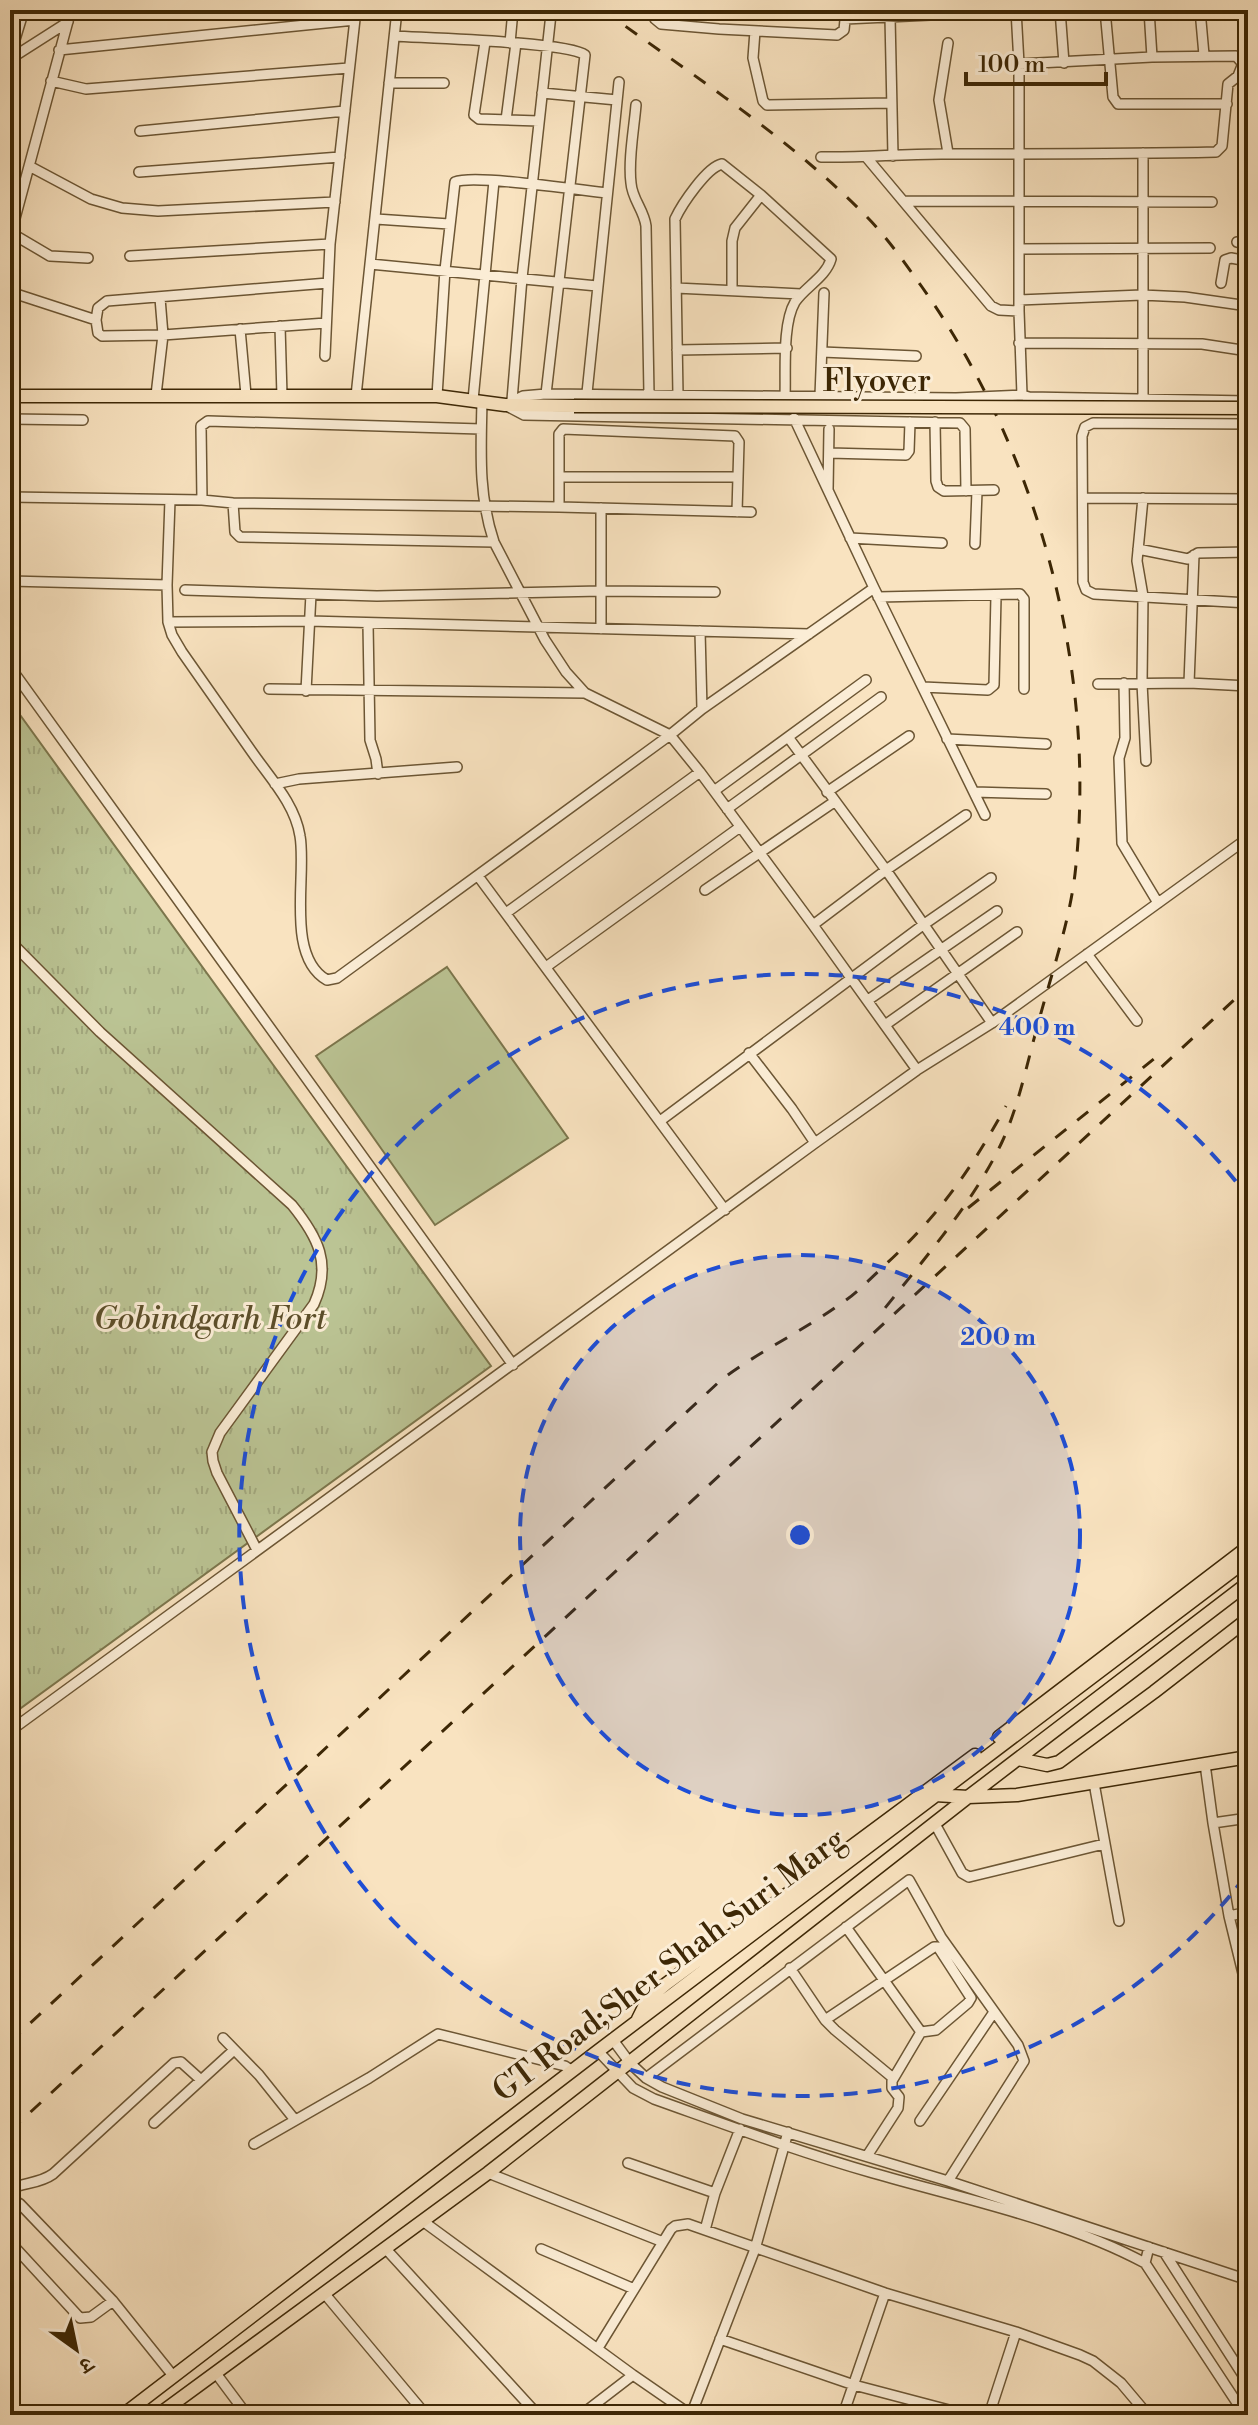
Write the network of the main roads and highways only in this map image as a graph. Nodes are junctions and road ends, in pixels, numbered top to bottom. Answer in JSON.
{"nodes":[{"id":1,"x":10,"y":396,"type":"edge"},
{"id":2,"x":1248,"y":408,"type":"edge"},
{"id":3,"x":1248,"y":1547,"type":"edge"},
{"id":4,"x":1248,"y":1559,"type":"edge"},
{"id":5,"x":1248,"y":1583,"type":"edge"},
{"id":6,"x":1248,"y":1619,"type":"edge"},
{"id":7,"x":1248,"y":1757,"type":"edge"},
{"id":8,"x":1018,"y":1759,"type":"junction"},
{"id":9,"x":935,"y":1795,"type":"junction"},
{"id":10,"x":968,"y":1797,"type":"junction"},
{"id":11,"x":637,"y":2022,"type":"junction"},
{"id":12,"x":123,"y":2415,"type":"edge"},
{"id":13,"x":158,"y":2415,"type":"edge"}],
"edges":[{"from":1,"to":2,"type":"main road","name":"Flyover","bridge":true},
{"from":3,"to":11,"type":"main road"},
{"from":4,"to":9,"type":"main road","name":"GT Road;Sher Shah Suri Marg"},
{"from":5,"to":8,"type":"main road","name":"GT Road;Sher Shah Suri Marg"},
{"from":6,"to":8,"type":"main road"},
{"from":7,"to":10,"type":"main road"},
{"from":8,"to":10,"type":"main road","name":"GT Road;Sher Shah Suri Marg"},
{"from":9,"to":10,"type":"main road"},
{"from":9,"to":11,"type":"main road","name":"GT Road;Sher Shah Suri Marg"},
{"from":10,"to":13,"type":"main road","name":"GT Road;Sher Shah Suri Marg"},
{"from":11,"to":12,"type":"main road","name":"GT Road;Sher Shah Suri Marg"}]}
